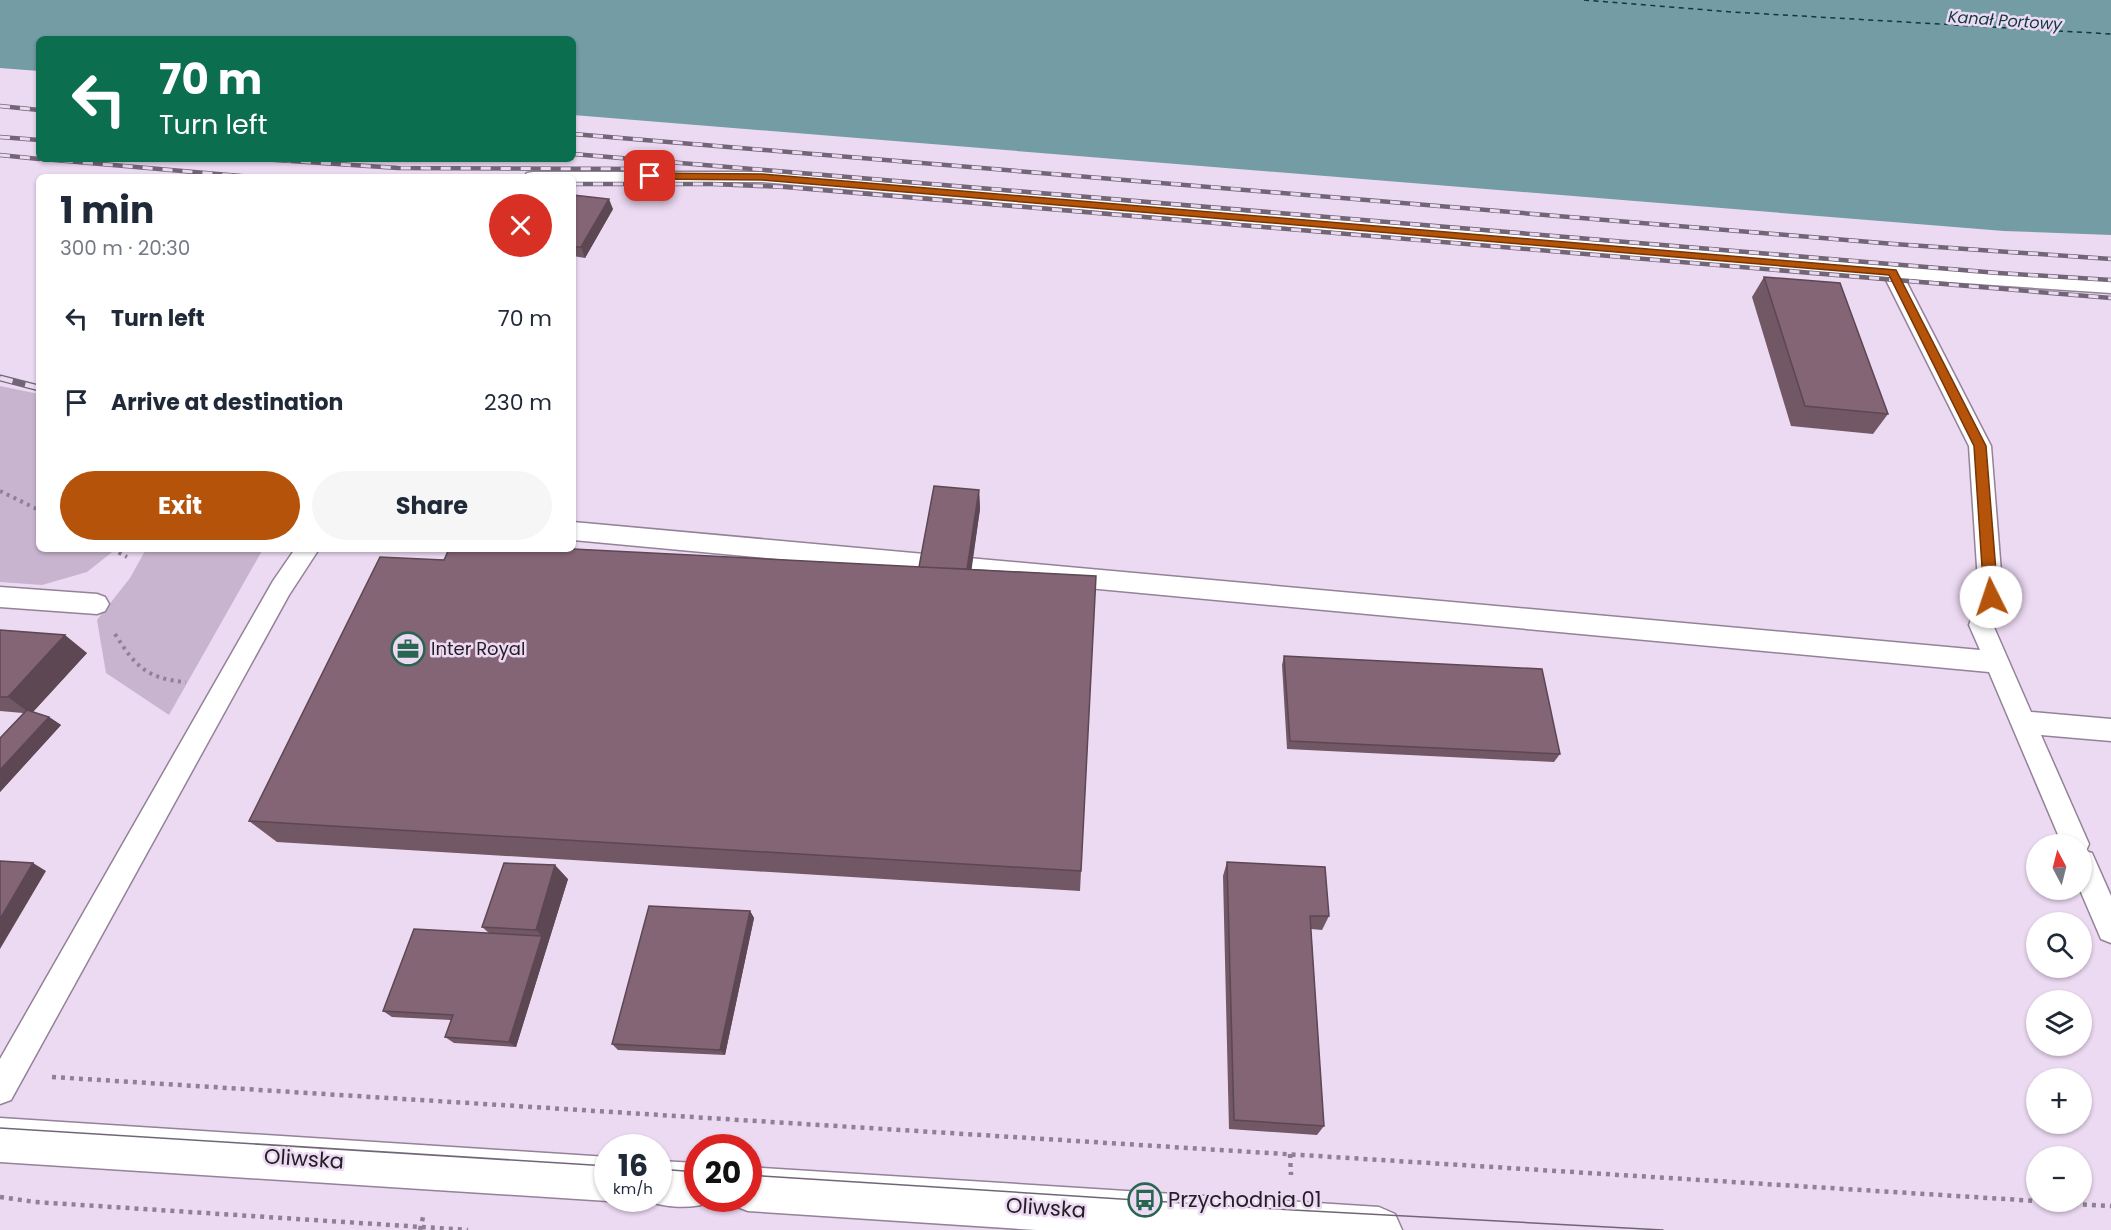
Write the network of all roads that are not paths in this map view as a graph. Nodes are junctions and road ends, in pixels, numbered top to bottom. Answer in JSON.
{"nodes":[{"id":1,"x":576,"y":176,"type":"edge"},
{"id":2,"x":1892,"y":272,"type":"junction"},
{"id":3,"x":2111,"y":287,"type":"edge"},
{"id":4,"x":576,"y":531,"type":"edge"},
{"id":5,"x":305,"y":552,"type":"edge"},
{"id":6,"x":0,"y":597,"type":"edge"},
{"id":7,"x":97,"y":604,"type":"road end"},
{"id":8,"x":1996,"y":662,"type":"junction"},
{"id":9,"x":2022,"y":722,"type":"junction"},
{"id":10,"x":2111,"y":730,"type":"edge"},
{"id":11,"x":2070,"y":834,"type":"edge"},
{"id":12,"x":2092,"y":885,"type":"edge"},
{"id":13,"x":2111,"y":929,"type":"edge"},
{"id":14,"x":4,"y":1081,"type":"edge"},
{"id":15,"x":0,"y":1140,"type":"edge"},
{"id":16,"x":594,"y":1178,"type":"edge"},
{"id":17,"x":762,"y":1190,"type":"edge"},
{"id":18,"x":1205,"y":1224,"type":"edge"},
{"id":19,"x":1379,"y":1230,"type":"edge"}],
"edges":[{"from":1,"to":2,"type":"lane"},
{"from":2,"to":3,"type":"lane"},
{"from":2,"to":8,"type":"lane"},
{"from":4,"to":8,"type":"lane"},
{"from":5,"to":14,"type":"lane"},
{"from":6,"to":7,"type":"lane"},
{"from":8,"to":9,"type":"lane"},
{"from":9,"to":10,"type":"lane"},
{"from":9,"to":11,"type":"lane"},
{"from":12,"to":13,"type":"lane"},
{"from":15,"to":16,"type":"street","name":"Oliwska"},
{"from":17,"to":18,"type":"street","name":"Oliwska"},
{"from":18,"to":19,"type":"street","name":"Oliwska"}]}
